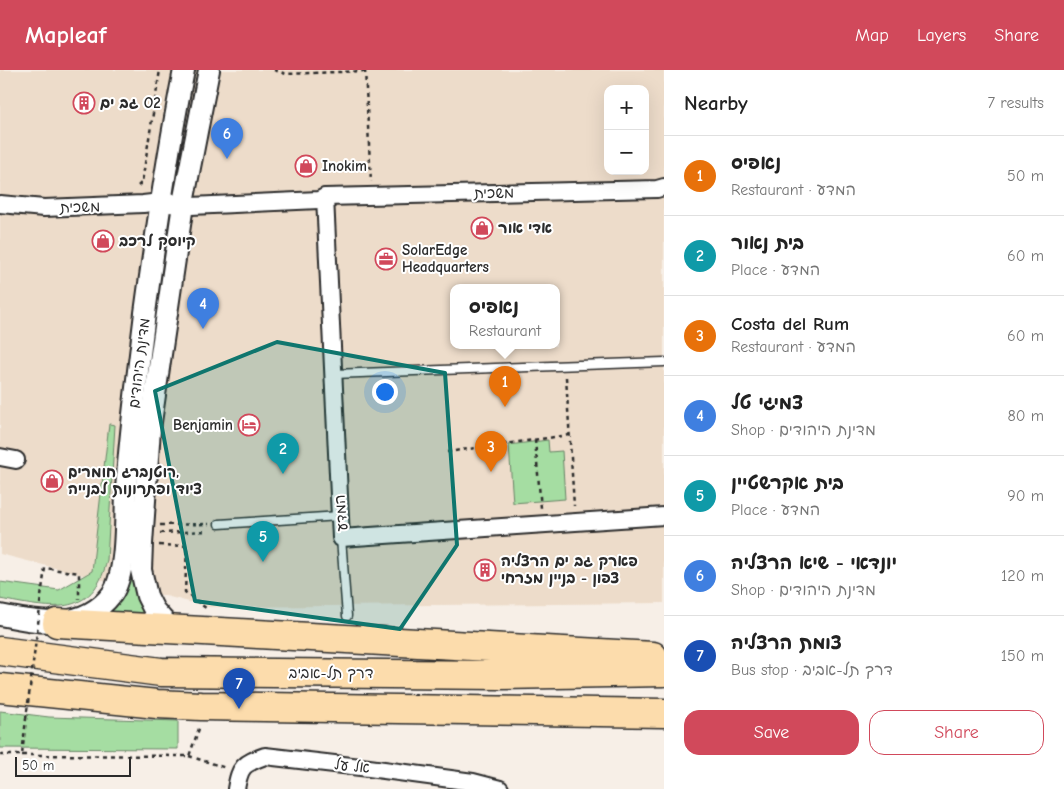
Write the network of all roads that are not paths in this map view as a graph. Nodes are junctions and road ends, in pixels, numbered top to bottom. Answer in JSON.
{"nodes":[{"id":1,"x":184,"y":70,"type":"edge"},
{"id":2,"x":209,"y":70,"type":"edge"},
{"id":3,"x":664,"y":187,"type":"edge"},
{"id":4,"x":325,"y":197,"type":"junction"},
{"id":5,"x":184,"y":202,"type":"junction"},
{"id":6,"x":159,"y":203,"type":"junction"},
{"id":7,"x":0,"y":204,"type":"edge"},
{"id":8,"x":664,"y":362,"type":"edge"},
{"id":9,"x":333,"y":374,"type":"junction"},
{"id":10,"x":340,"y":516,"type":"junction"},
{"id":11,"x":664,"y":516,"type":"edge"},
{"id":12,"x":219,"y":524,"type":"road end"},
{"id":13,"x":341,"y":538,"type":"junction"},
{"id":14,"x":0,"y":615,"type":"edge"},
{"id":15,"x":346,"y":616,"type":"dead end"},
{"id":16,"x":57,"y":623,"type":"junction"},
{"id":17,"x":180,"y":631,"type":"junction"},
{"id":18,"x":0,"y":650,"type":"edge"},
{"id":19,"x":664,"y":656,"type":"edge"},
{"id":20,"x":664,"y":672,"type":"edge"},
{"id":21,"x":5,"y":688,"type":"edge"},
{"id":22,"x":664,"y":713,"type":"edge"},
{"id":23,"x":236,"y":789,"type":"edge"},
{"id":24,"x":500,"y":789,"type":"edge"}],
"edges":[{"from":1,"to":6,"type":"street","name":"מדינת היהודים"},
{"from":2,"to":5,"type":"street","name":"מדינת היהודים"},
{"from":3,"to":4,"type":"street","name":"משכית"},
{"from":4,"to":5,"type":"street","name":"משכית"},
{"from":4,"to":9,"type":"street","name":"המדע"},
{"from":5,"to":6,"type":"street","name":"משכית"},
{"from":5,"to":17,"type":"street","name":"מדינת היהודים"},
{"from":6,"to":7,"type":"street","name":"משכית"},
{"from":6,"to":16,"type":"street","name":"מדינת היהודים"},
{"from":8,"to":9,"type":"lane"},
{"from":9,"to":10,"type":"street","name":"המדע"},
{"from":10,"to":12,"type":"lane"},
{"from":10,"to":13,"type":"street","name":"המדע"},
{"from":11,"to":13,"type":"street","name":"המדע"},
{"from":13,"to":15,"type":"lane"},
{"from":14,"to":16,"type":"street"},
{"from":16,"to":17,"type":"highway"},
{"from":17,"to":19,"type":"highway"},
{"from":18,"to":20,"type":"highway","name":"דרך תל-אביב"},
{"from":21,"to":22,"type":"highway"},
{"from":23,"to":24,"type":"street","name":"אל על"}]}
